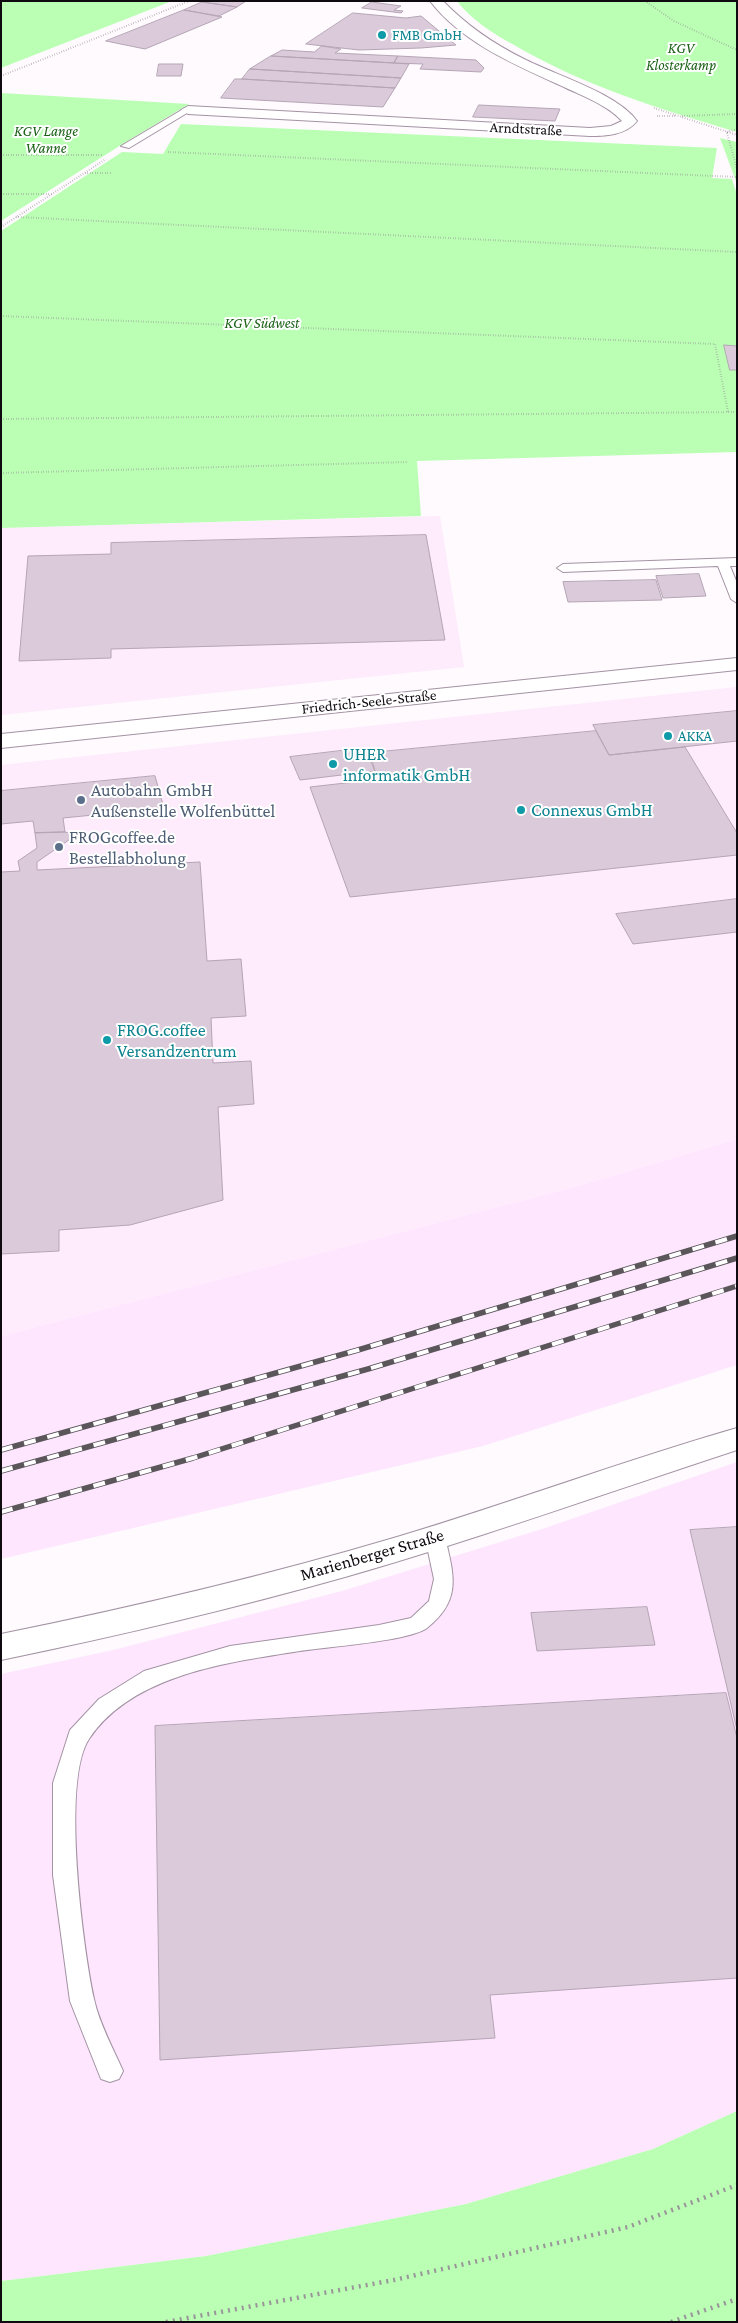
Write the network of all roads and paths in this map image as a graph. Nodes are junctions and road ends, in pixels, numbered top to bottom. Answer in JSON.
{"nodes":[{"id":1,"x":189,"y":1,"type":"edge"},
{"id":2,"x":436,"y":1,"type":"edge"},
{"id":3,"x":645,"y":1,"type":"edge"},
{"id":4,"x":737,"y":50,"type":"edge"},
{"id":5,"x":1,"y":76,"type":"edge"},
{"id":6,"x":188,"y":110,"type":"joint"},
{"id":7,"x":737,"y":114,"type":"edge"},
{"id":8,"x":737,"y":129,"type":"edge"},
{"id":9,"x":727,"y":132,"type":"junction"},
{"id":10,"x":737,"y":134,"type":"edge"},
{"id":11,"x":126,"y":146,"type":"dead end"},
{"id":12,"x":164,"y":152,"type":"dead end"},
{"id":13,"x":1,"y":155,"type":"edge"},
{"id":14,"x":111,"y":155,"type":"dead end"},
{"id":15,"x":98,"y":164,"type":"dead end"},
{"id":16,"x":737,"y":169,"type":"edge"},
{"id":17,"x":84,"y":173,"type":"junction"},
{"id":18,"x":112,"y":173,"type":"dead end"},
{"id":19,"x":737,"y":177,"type":"edge"},
{"id":20,"x":1,"y":194,"type":"edge"},
{"id":21,"x":52,"y":194,"type":"junction"},
{"id":22,"x":16,"y":217,"type":"junction"},
{"id":23,"x":1,"y":227,"type":"edge"},
{"id":24,"x":737,"y":252,"type":"edge"},
{"id":25,"x":1,"y":316,"type":"edge"},
{"id":26,"x":728,"y":412,"type":"junction"},
{"id":27,"x":737,"y":412,"type":"edge"},
{"id":28,"x":1,"y":419,"type":"edge"},
{"id":29,"x":408,"y":462,"type":"dead end"},
{"id":30,"x":1,"y":473,"type":"edge"},
{"id":31,"x":722,"y":562,"type":"junction"},
{"id":32,"x":737,"y":562,"type":"edge"},
{"id":33,"x":563,"y":568,"type":"dead end"},
{"id":34,"x":737,"y":599,"type":"edge"},
{"id":35,"x":737,"y":664,"type":"edge"},
{"id":36,"x":1,"y":741,"type":"edge"},
{"id":37,"x":737,"y":1439,"type":"edge"},
{"id":38,"x":435,"y":1537,"type":"junction"},
{"id":39,"x":1,"y":1647,"type":"edge"},
{"id":40,"x":110,"y":2071,"type":"dead end"},
{"id":41,"x":737,"y":2185,"type":"edge"},
{"id":42,"x":737,"y":2299,"type":"edge"},
{"id":43,"x":166,"y":2322,"type":"edge"},
{"id":44,"x":671,"y":2322,"type":"edge"}],
"edges":[{"from":1,"to":5,"type":"path"},
{"from":2,"to":6,"type":"street","name":"Arndtstraße"},
{"from":3,"to":4,"type":"path"},
{"from":6,"to":11,"type":"lane"},
{"from":7,"to":9,"type":"path"},
{"from":8,"to":9,"type":"path"},
{"from":9,"to":10,"type":"path"},
{"from":9,"to":16,"type":"path"},
{"from":12,"to":19,"type":"path"},
{"from":13,"to":14,"type":"path"},
{"from":15,"to":17,"type":"path"},
{"from":17,"to":18,"type":"path"},
{"from":17,"to":21,"type":"path"},
{"from":20,"to":21,"type":"path"},
{"from":21,"to":22,"type":"path"},
{"from":22,"to":23,"type":"path"},
{"from":22,"to":24,"type":"path"},
{"from":25,"to":26,"type":"path"},
{"from":26,"to":27,"type":"path"},
{"from":26,"to":28,"type":"path"},
{"from":29,"to":30,"type":"path"},
{"from":31,"to":32,"type":"lane"},
{"from":31,"to":33,"type":"lane"},
{"from":31,"to":34,"type":"lane"},
{"from":35,"to":36,"type":"street","name":"Friedrich-Seele-Straße"},
{"from":37,"to":38,"type":"street","name":"Marienberger Straße"},
{"from":38,"to":39,"type":"street","name":"Marienberger Straße"},
{"from":38,"to":40,"type":"lane"},
{"from":41,"to":43,"type":"path"},
{"from":42,"to":44,"type":"path"}]}
